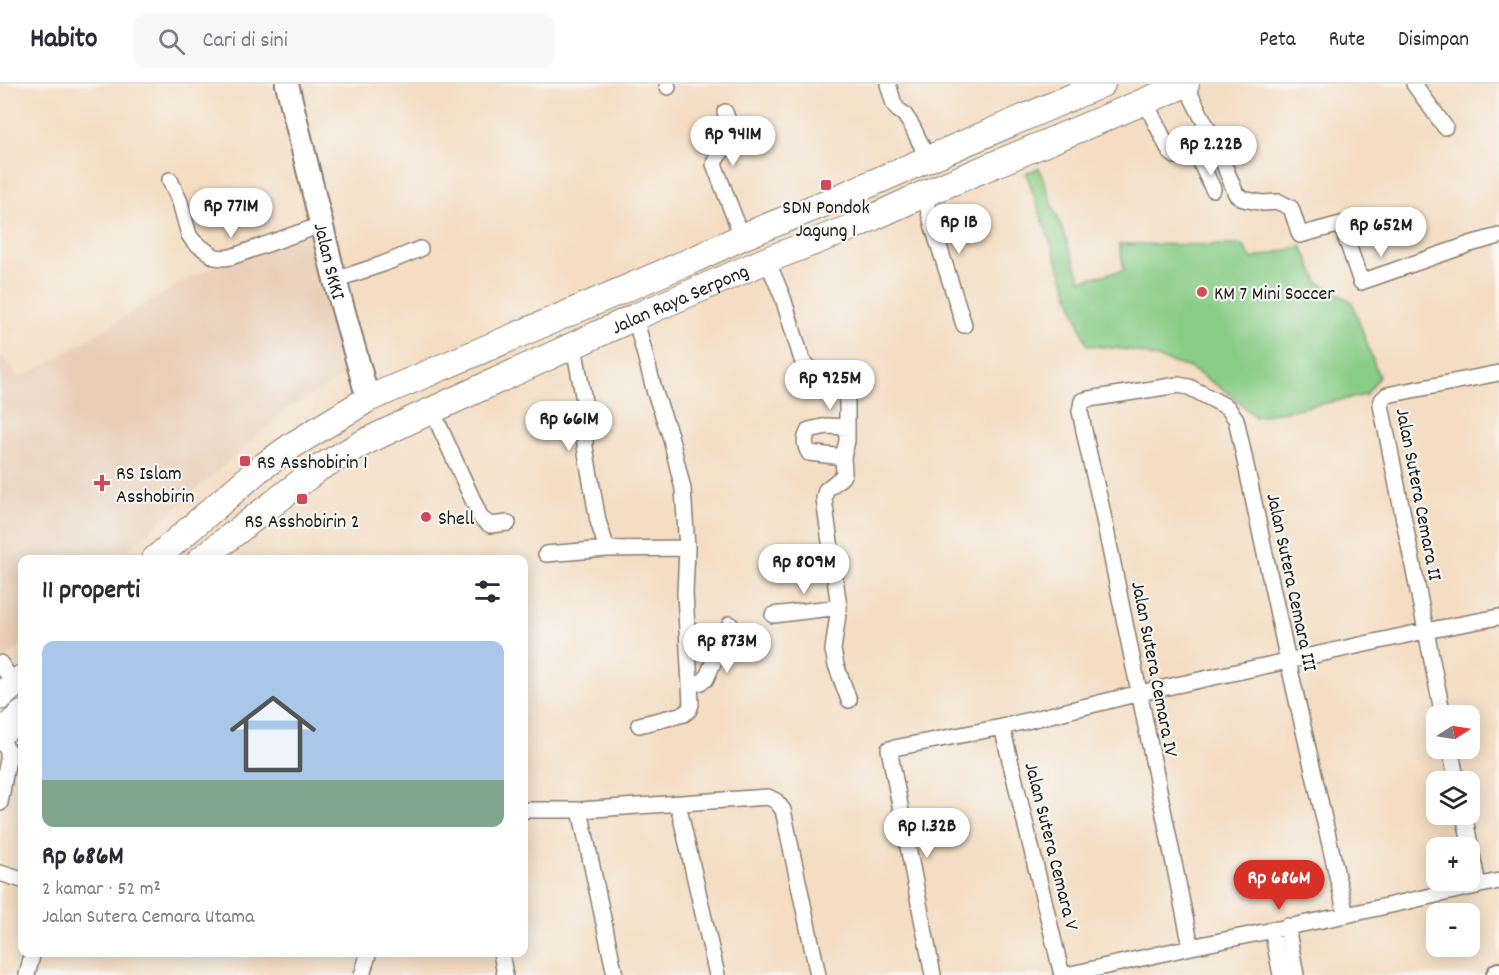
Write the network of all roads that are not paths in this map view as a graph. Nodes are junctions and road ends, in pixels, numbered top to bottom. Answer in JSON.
{"nodes":[{"id":1,"x":287,"y":84,"type":"edge"},
{"id":2,"x":888,"y":84,"type":"edge"},
{"id":3,"x":1102,"y":84,"type":"edge"},
{"id":4,"x":1186,"y":84,"type":"edge"},
{"id":5,"x":1414,"y":84,"type":"edge"},
{"id":6,"x":1145,"y":101,"type":"junction"},
{"id":7,"x":725,"y":112,"type":"dead end"},
{"id":8,"x":1445,"y":127,"type":"dead end"},
{"id":9,"x":928,"y":159,"type":"junction"},
{"id":10,"x":170,"y":180,"type":"dead end"},
{"id":11,"x":1213,"y":189,"type":"dead end"},
{"id":12,"x":924,"y":194,"type":"junction"},
{"id":13,"x":321,"y":225,"type":"junction"},
{"id":14,"x":1499,"y":236,"type":"edge"},
{"id":15,"x":742,"y":237,"type":"junction"},
{"id":16,"x":420,"y":249,"type":"dead end"},
{"id":17,"x":767,"y":260,"type":"junction"},
{"id":18,"x":335,"y":280,"type":"junction"},
{"id":19,"x":635,"y":317,"type":"junction"},
{"id":20,"x":964,"y":325,"type":"dead end"},
{"id":21,"x":574,"y":346,"type":"junction"},
{"id":22,"x":1498,"y":378,"type":"edge"},
{"id":23,"x":368,"y":399,"type":"junction"},
{"id":24,"x":1082,"y":401,"type":"joint"},
{"id":25,"x":432,"y":410,"type":"junction"},
{"id":26,"x":847,"y":427,"type":"junction"},
{"id":27,"x":843,"y":457,"type":"junction"},
{"id":28,"x":507,"y":523,"type":"dead end"},
{"id":29,"x":687,"y":548,"type":"junction"},
{"id":30,"x":607,"y":549,"type":"junction"},
{"id":31,"x":546,"y":554,"type":"dead end"},
{"id":32,"x":163,"y":555,"type":"edge"},
{"id":33,"x":206,"y":555,"type":"edge"},
{"id":34,"x":838,"y":607,"type":"junction"},
{"id":35,"x":773,"y":615,"type":"dead end"},
{"id":36,"x":1499,"y":617,"type":"edge"},
{"id":37,"x":730,"y":624,"type":"dead end"},
{"id":38,"x":1425,"y":631,"type":"junction"},
{"id":39,"x":1288,"y":661,"type":"junction"},
{"id":40,"x":0,"y":663,"type":"edge"},
{"id":41,"x":690,"y":684,"type":"junction"},
{"id":42,"x":12,"y":686,"type":"edge"},
{"id":43,"x":1140,"y":693,"type":"junction"},
{"id":44,"x":849,"y":700,"type":"dead end"},
{"id":45,"x":1441,"y":705,"type":"edge"},
{"id":46,"x":18,"y":718,"type":"edge"},
{"id":47,"x":639,"y":725,"type":"dead end"},
{"id":48,"x":1002,"y":727,"type":"junction"},
{"id":49,"x":0,"y":735,"type":"edge"},
{"id":50,"x":0,"y":803,"type":"edge"},
{"id":51,"x":678,"y":804,"type":"junction"},
{"id":52,"x":528,"y":810,"type":"edge"},
{"id":53,"x":580,"y":810,"type":"junction"},
{"id":54,"x":0,"y":873,"type":"edge"},
{"id":55,"x":18,"y":879,"type":"edge"},
{"id":56,"x":1499,"y":881,"type":"edge"},
{"id":57,"x":1480,"y":885,"type":"edge"},
{"id":58,"x":1452,"y":891,"type":"edge"},
{"id":59,"x":1346,"y":915,"type":"junction"},
{"id":60,"x":1280,"y":928,"type":"junction"},
{"id":61,"x":1191,"y":947,"type":"junction"},
{"id":62,"x":32,"y":957,"type":"edge"},
{"id":63,"x":367,"y":957,"type":"edge"},
{"id":64,"x":502,"y":957,"type":"edge"},
{"id":65,"x":27,"y":975,"type":"edge"},
{"id":66,"x":362,"y":975,"type":"edge"},
{"id":67,"x":505,"y":975,"type":"edge"},
{"id":68,"x":615,"y":975,"type":"edge"},
{"id":69,"x":717,"y":975,"type":"edge"},
{"id":70,"x":818,"y":975,"type":"edge"},
{"id":71,"x":933,"y":975,"type":"edge"},
{"id":72,"x":1062,"y":975,"type":"edge"},
{"id":73,"x":1067,"y":975,"type":"edge"},
{"id":74,"x":1281,"y":975,"type":"edge"},
{"id":75,"x":1296,"y":975,"type":"edge"}],
"edges":[{"from":1,"to":13,"type":"main road","name":"Jalan SKKI"},
{"from":2,"to":9,"type":"street"},
{"from":3,"to":9,"type":"main road","name":"Jalan Raya Serpong"},
{"from":4,"to":6,"type":"main road","name":"Jalan Raya Serpong"},
{"from":4,"to":14,"type":"street"},
{"from":5,"to":8,"type":"street"},
{"from":6,"to":11,"type":"street"},
{"from":6,"to":12,"type":"main road","name":"Jalan Raya Serpong"},
{"from":7,"to":15,"type":"street"},
{"from":9,"to":15,"type":"main road","name":"Jalan Raya Serpong"},
{"from":10,"to":13,"type":"street"},
{"from":12,"to":17,"type":"main road","name":"Jalan Raya Serpong"},
{"from":12,"to":20,"type":"street"},
{"from":13,"to":18,"type":"main road","name":"Jalan SKKI"},
{"from":15,"to":23,"type":"main road","name":"Jalan Raya Serpong"},
{"from":16,"to":18,"type":"street"},
{"from":17,"to":19,"type":"main road","name":"Jalan Raya Serpong"},
{"from":17,"to":26,"type":"street"},
{"from":18,"to":23,"type":"main road","name":"Jalan SKKI"},
{"from":19,"to":21,"type":"main road","name":"Jalan Raya Serpong"},
{"from":19,"to":29,"type":"street"},
{"from":21,"to":25,"type":"main road","name":"Jalan Raya Serpong"},
{"from":21,"to":30,"type":"street"},
{"from":22,"to":38,"type":"street","name":"Jalan Sutera Cemara II"},
{"from":23,"to":32,"type":"main road","name":"Jalan Raya Serpong"},
{"from":24,"to":39,"type":"street","name":"Jalan Sutera Cemara III"},
{"from":24,"to":43,"type":"street","name":"Jalan Sutera Cemara IV"},
{"from":25,"to":28,"type":"street"},
{"from":25,"to":33,"type":"main road","name":"Jalan Raya Serpong"},
{"from":26,"to":27,"type":"street"},
{"from":26,"to":27,"type":"street"},
{"from":27,"to":34,"type":"street"},
{"from":29,"to":30,"type":"street"},
{"from":29,"to":41,"type":"street"},
{"from":30,"to":31,"type":"street"},
{"from":34,"to":35,"type":"street"},
{"from":34,"to":44,"type":"street"},
{"from":36,"to":38,"type":"street"},
{"from":37,"to":41,"type":"street"},
{"from":38,"to":39,"type":"street"},
{"from":38,"to":45,"type":"street","name":"Jalan Sutera Cemara II"},
{"from":39,"to":43,"type":"street"},
{"from":39,"to":59,"type":"street","name":"Jalan Sutera Cemara III"},
{"from":40,"to":42,"type":"street"},
{"from":41,"to":47,"type":"street"},
{"from":43,"to":48,"type":"street"},
{"from":43,"to":61,"type":"street","name":"Jalan Sutera Cemara IV"},
{"from":46,"to":49,"type":"main road"},
{"from":48,"to":71,"type":"street"},
{"from":48,"to":72,"type":"street","name":"Jalan Sutera Cemara V"},
{"from":49,"to":50,"type":"street"},
{"from":51,"to":53,"type":"street"},
{"from":51,"to":69,"type":"street"},
{"from":51,"to":70,"type":"street"},
{"from":52,"to":53,"type":"street"},
{"from":53,"to":68,"type":"street"},
{"from":54,"to":55,"type":"street"},
{"from":56,"to":57,"type":"street"},
{"from":58,"to":59,"type":"street"},
{"from":59,"to":60,"type":"street"},
{"from":60,"to":61,"type":"street"},
{"from":60,"to":74,"type":"street"},
{"from":60,"to":75,"type":"street"},
{"from":61,"to":73,"type":"street"},
{"from":62,"to":65,"type":"street"},
{"from":63,"to":66,"type":"street"},
{"from":64,"to":67,"type":"street"}]}
